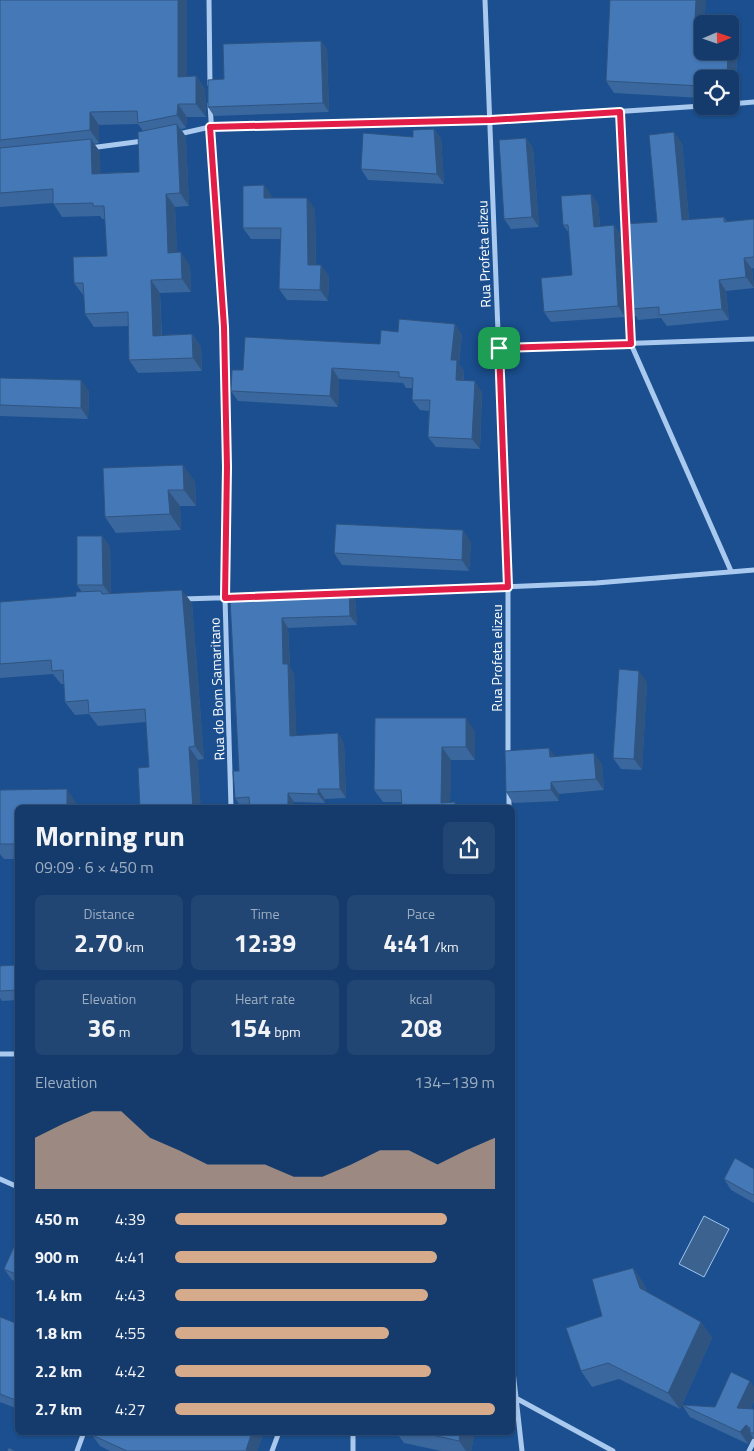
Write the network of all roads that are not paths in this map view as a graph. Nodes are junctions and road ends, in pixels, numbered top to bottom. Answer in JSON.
{"nodes":[{"id":1,"x":209,"y":0,"type":"edge"},
{"id":2,"x":485,"y":0,"type":"edge"},
{"id":3,"x":210,"y":88,"type":"edge"},
{"id":4,"x":210,"y":98,"type":"edge"},
{"id":5,"x":754,"y":102,"type":"edge"},
{"id":6,"x":739,"y":103,"type":"edge"},
{"id":7,"x":694,"y":107,"type":"edge"},
{"id":8,"x":620,"y":112,"type":"junction"},
{"id":9,"x":491,"y":120,"type":"junction"},
{"id":10,"x":210,"y":127,"type":"junction"},
{"id":11,"x":172,"y":135,"type":"edge"},
{"id":12,"x":154,"y":139,"type":"edge"},
{"id":13,"x":86,"y":149,"type":"edge"},
{"id":14,"x":626,"y":238,"type":"edge"},
{"id":15,"x":629,"y":296,"type":"edge"},
{"id":16,"x":754,"y":339,"type":"edge"},
{"id":17,"x":631,"y":344,"type":"junction"},
{"id":18,"x":499,"y":348,"type":"junction"},
{"id":19,"x":754,"y":570,"type":"edge"},
{"id":20,"x":731,"y":571,"type":"junction"},
{"id":21,"x":508,"y":587,"type":"junction"},
{"id":22,"x":342,"y":594,"type":"edge"},
{"id":23,"x":284,"y":596,"type":"edge"},
{"id":24,"x":225,"y":598,"type":"junction"},
{"id":25,"x":176,"y":599,"type":"edge"},
{"id":26,"x":508,"y":761,"type":"edge"},
{"id":27,"x":509,"y":780,"type":"edge"},
{"id":28,"x":231,"y":805,"type":"edge"},
{"id":29,"x":509,"y":805,"type":"edge"},
{"id":30,"x":0,"y":1054,"type":"edge"},
{"id":31,"x":15,"y":1054,"type":"edge"},
{"id":32,"x":0,"y":1179,"type":"edge"},
{"id":33,"x":15,"y":1186,"type":"edge"},
{"id":34,"x":515,"y":1398,"type":"edge"},
{"id":35,"x":515,"y":1404,"type":"edge"},
{"id":36,"x":83,"y":1435,"type":"edge"},
{"id":37,"x":278,"y":1435,"type":"edge"},
{"id":38,"x":352,"y":1435,"type":"edge"},
{"id":39,"x":754,"y":1441,"type":"edge"},
{"id":40,"x":77,"y":1451,"type":"edge"},
{"id":41,"x":272,"y":1451,"type":"edge"},
{"id":42,"x":354,"y":1451,"type":"edge"},
{"id":43,"x":522,"y":1451,"type":"edge"},
{"id":44,"x":613,"y":1451,"type":"edge"},
{"id":45,"x":750,"y":1451,"type":"edge"}],
"edges":[{"from":1,"to":3,"type":"street"},
{"from":2,"to":9,"type":"street","name":"Rua Profeta elizeu"},
{"from":4,"to":10,"type":"street","name":"Rua do Bom Samaritano"},
{"from":5,"to":6,"type":"street"},
{"from":7,"to":8,"type":"street"},
{"from":8,"to":9,"type":"street"},
{"from":8,"to":14,"type":"street"},
{"from":9,"to":10,"type":"street"},
{"from":9,"to":18,"type":"street","name":"Rua Profeta elizeu"},
{"from":10,"to":11,"type":"street"},
{"from":10,"to":24,"type":"street","name":"Rua do Bom Samaritano"},
{"from":12,"to":13,"type":"street"},
{"from":15,"to":17,"type":"street"},
{"from":16,"to":17,"type":"street"},
{"from":17,"to":18,"type":"street"},
{"from":17,"to":20,"type":"street"},
{"from":18,"to":21,"type":"street","name":"Rua Profeta elizeu"},
{"from":19,"to":20,"type":"street"},
{"from":20,"to":21,"type":"street"},
{"from":21,"to":22,"type":"street"},
{"from":21,"to":26,"type":"street","name":"Rua Profeta elizeu"},
{"from":23,"to":24,"type":"street"},
{"from":24,"to":25,"type":"street"},
{"from":24,"to":28,"type":"street","name":"Rua do Bom Samaritano"},
{"from":27,"to":29,"type":"street"},
{"from":30,"to":31,"type":"street"},
{"from":32,"to":33,"type":"street"},
{"from":34,"to":44,"type":"street"},
{"from":35,"to":43,"type":"street"},
{"from":36,"to":40,"type":"street"},
{"from":37,"to":41,"type":"street"},
{"from":38,"to":42,"type":"street"},
{"from":39,"to":45,"type":"street"}]}
